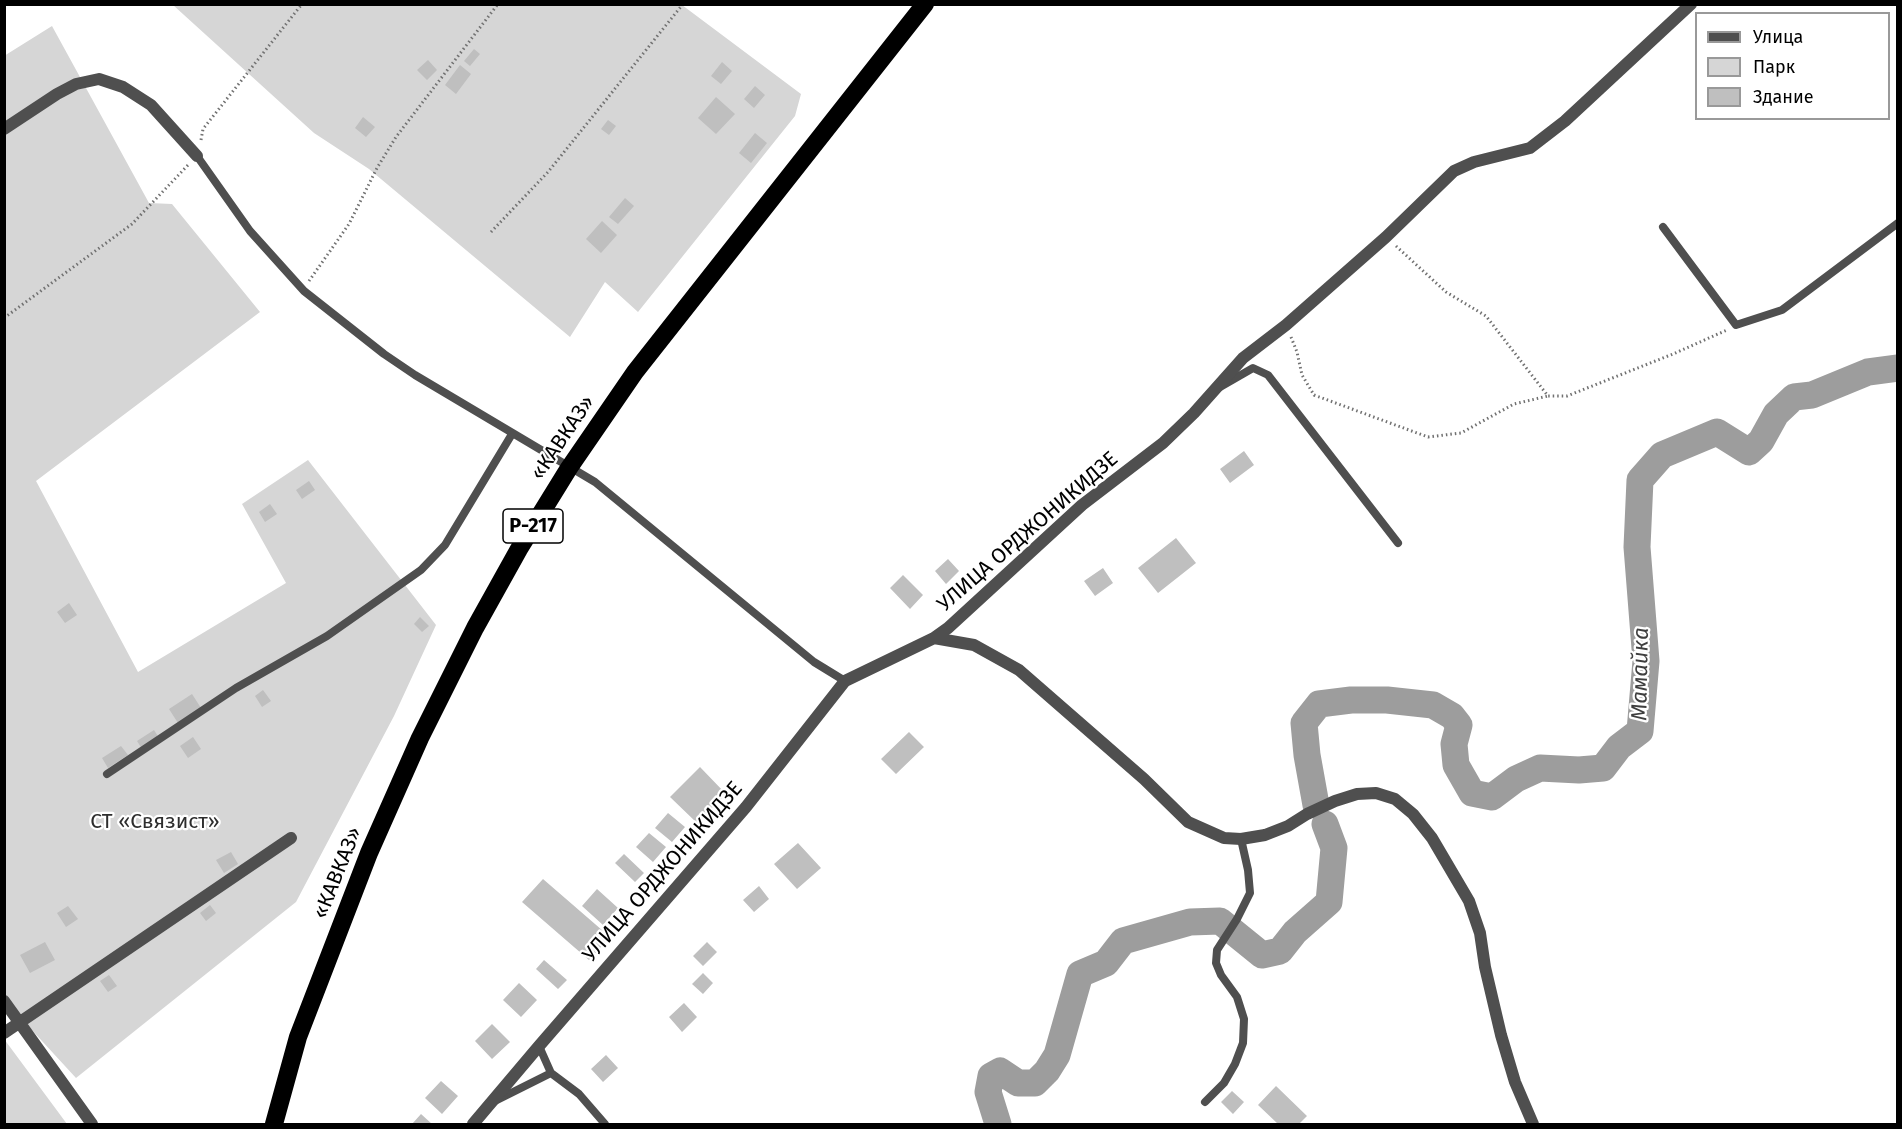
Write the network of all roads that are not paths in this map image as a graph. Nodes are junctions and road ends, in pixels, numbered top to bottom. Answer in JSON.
{"nodes":[{"id":1,"x":925,"y":4,"type":"edge"},
{"id":2,"x":1691,"y":4,"type":"edge"},
{"id":3,"x":4,"y":129,"type":"edge"},
{"id":4,"x":197,"y":156,"type":"joint"},
{"id":5,"x":1898,"y":223,"type":"edge"},
{"id":6,"x":1663,"y":227,"type":"dead end"},
{"id":7,"x":1215,"y":390,"type":"junction"},
{"id":8,"x":512,"y":434,"type":"junction"},
{"id":9,"x":569,"y":468,"type":"junction"},
{"id":10,"x":1398,"y":543,"type":"dead end"},
{"id":11,"x":934,"y":639,"type":"junction"},
{"id":12,"x":845,"y":681,"type":"junction"},
{"id":13,"x":107,"y":774,"type":"dead end"},
{"id":14,"x":291,"y":838,"type":"dead end"},
{"id":15,"x":1240,"y":839,"type":"junction"},
{"id":16,"x":4,"y":1001,"type":"edge"},
{"id":17,"x":19,"y":1023,"type":"junction"},
{"id":18,"x":4,"y":1033,"type":"edge"},
{"id":19,"x":538,"y":1046,"type":"junction"},
{"id":20,"x":551,"y":1073,"type":"junction"},
{"id":21,"x":1205,"y":1102,"type":"dead end"},
{"id":22,"x":492,"y":1103,"type":"junction"},
{"id":23,"x":92,"y":1125,"type":"edge"},
{"id":24,"x":274,"y":1125,"type":"edge"},
{"id":25,"x":473,"y":1125,"type":"edge"},
{"id":26,"x":605,"y":1125,"type":"edge"},
{"id":27,"x":1533,"y":1125,"type":"edge"}],
"edges":[{"from":1,"to":9,"type":"highway","name":"«КАВКАЗ»","number":"Р-217"},
{"from":2,"to":7,"type":"street","name":"УЛИЦА ОРДЖОНИКИДЗЕ"},
{"from":3,"to":4,"type":"street"},
{"from":4,"to":8,"type":"lane"},
{"from":5,"to":6,"type":"lane"},
{"from":7,"to":10,"type":"lane"},
{"from":7,"to":11,"type":"street","name":"УЛИЦА ОРДЖОНИКИДЗЕ"},
{"from":8,"to":9,"type":"lane"},
{"from":8,"to":13,"type":"lane"},
{"from":9,"to":12,"type":"lane"},
{"from":9,"to":24,"type":"highway","name":"«КАВКАЗ»","number":"Р-217"},
{"from":11,"to":12,"type":"street","name":"УЛИЦА ОРДЖОНИКИДЗЕ"},
{"from":11,"to":15,"type":"street"},
{"from":12,"to":19,"type":"street","name":"УЛИЦА ОРДЖОНИКИДЗЕ"},
{"from":14,"to":17,"type":"street"},
{"from":15,"to":21,"type":"lane"},
{"from":15,"to":27,"type":"street"},
{"from":16,"to":17,"type":"street"},
{"from":17,"to":18,"type":"street"},
{"from":17,"to":23,"type":"street"},
{"from":19,"to":20,"type":"lane"},
{"from":19,"to":22,"type":"street","name":"УЛИЦА ОРДЖОНИКИДЗЕ"},
{"from":20,"to":22,"type":"lane"},
{"from":20,"to":26,"type":"lane"},
{"from":22,"to":25,"type":"street","name":"УЛИЦА ОРДЖОНИКИДЗЕ"}]}
